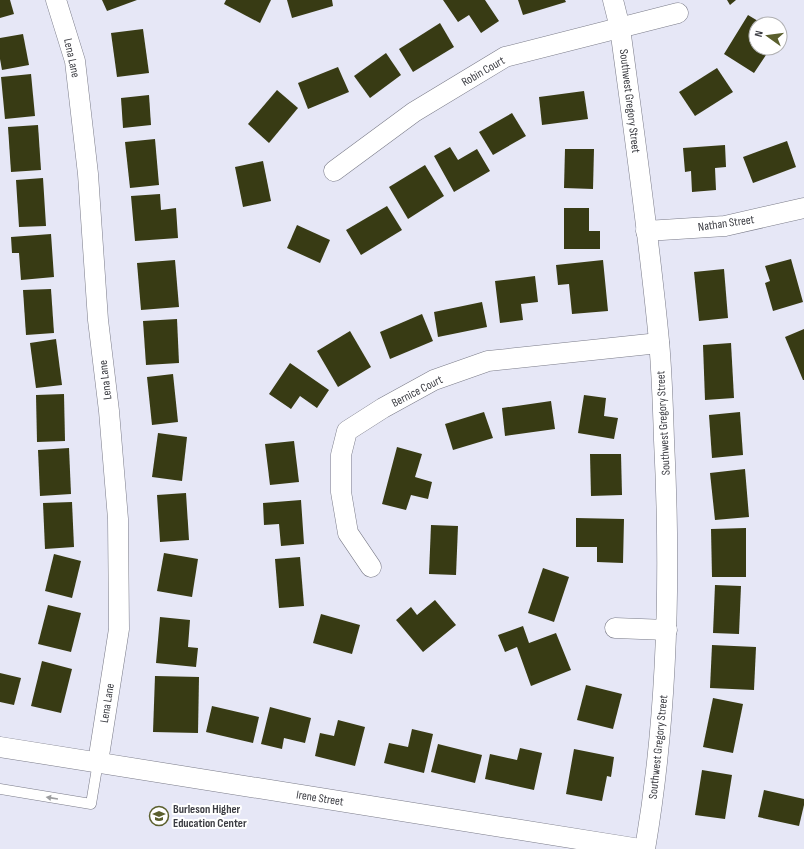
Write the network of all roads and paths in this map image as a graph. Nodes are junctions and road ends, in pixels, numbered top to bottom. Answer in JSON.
{"nodes":[{"id":1,"x":56,"y":0,"type":"edge"},
{"id":2,"x":613,"y":0,"type":"edge"},
{"id":3,"x":678,"y":13,"type":"dead end"},
{"id":4,"x":620,"y":28,"type":"junction"},
{"id":5,"x":334,"y":171,"type":"dead end"},
{"id":6,"x":804,"y":208,"type":"edge"},
{"id":7,"x":646,"y":231,"type":"junction"},
{"id":8,"x":659,"y":343,"type":"junction"},
{"id":9,"x":371,"y":567,"type":"dead end"},
{"id":10,"x":615,"y":628,"type":"dead end"},
{"id":11,"x":667,"y":630,"type":"junction"},
{"id":12,"x":0,"y":746,"type":"edge"},
{"id":13,"x":98,"y":762,"type":"junction"},
{"id":14,"x":0,"y":789,"type":"edge"},
{"id":15,"x":640,"y":849,"type":"edge"},
{"id":16,"x":645,"y":849,"type":"edge"}],
"edges":[{"from":1,"to":13,"type":"street","name":"Lena Lane"},
{"from":2,"to":4,"type":"street","name":"Southwest Gregory Street"},
{"from":3,"to":4,"type":"street","name":"Robin Court"},
{"from":4,"to":5,"type":"street","name":"Robin Court"},
{"from":4,"to":7,"type":"street","name":"Southwest Gregory Street"},
{"from":6,"to":7,"type":"street","name":"Nathan Street"},
{"from":7,"to":8,"type":"street","name":"Southwest Gregory Street"},
{"from":8,"to":9,"type":"street","name":"Bernice Court"},
{"from":8,"to":11,"type":"street","name":"Southwest Gregory Street"},
{"from":10,"to":11,"type":"street"},
{"from":11,"to":16,"type":"street","name":"Southwest Gregory Street"},
{"from":12,"to":13,"type":"street","name":"Irene Street"},
{"from":13,"to":14,"type":"lane","one_way":true},
{"from":13,"to":15,"type":"street","name":"Irene Street"}]}
